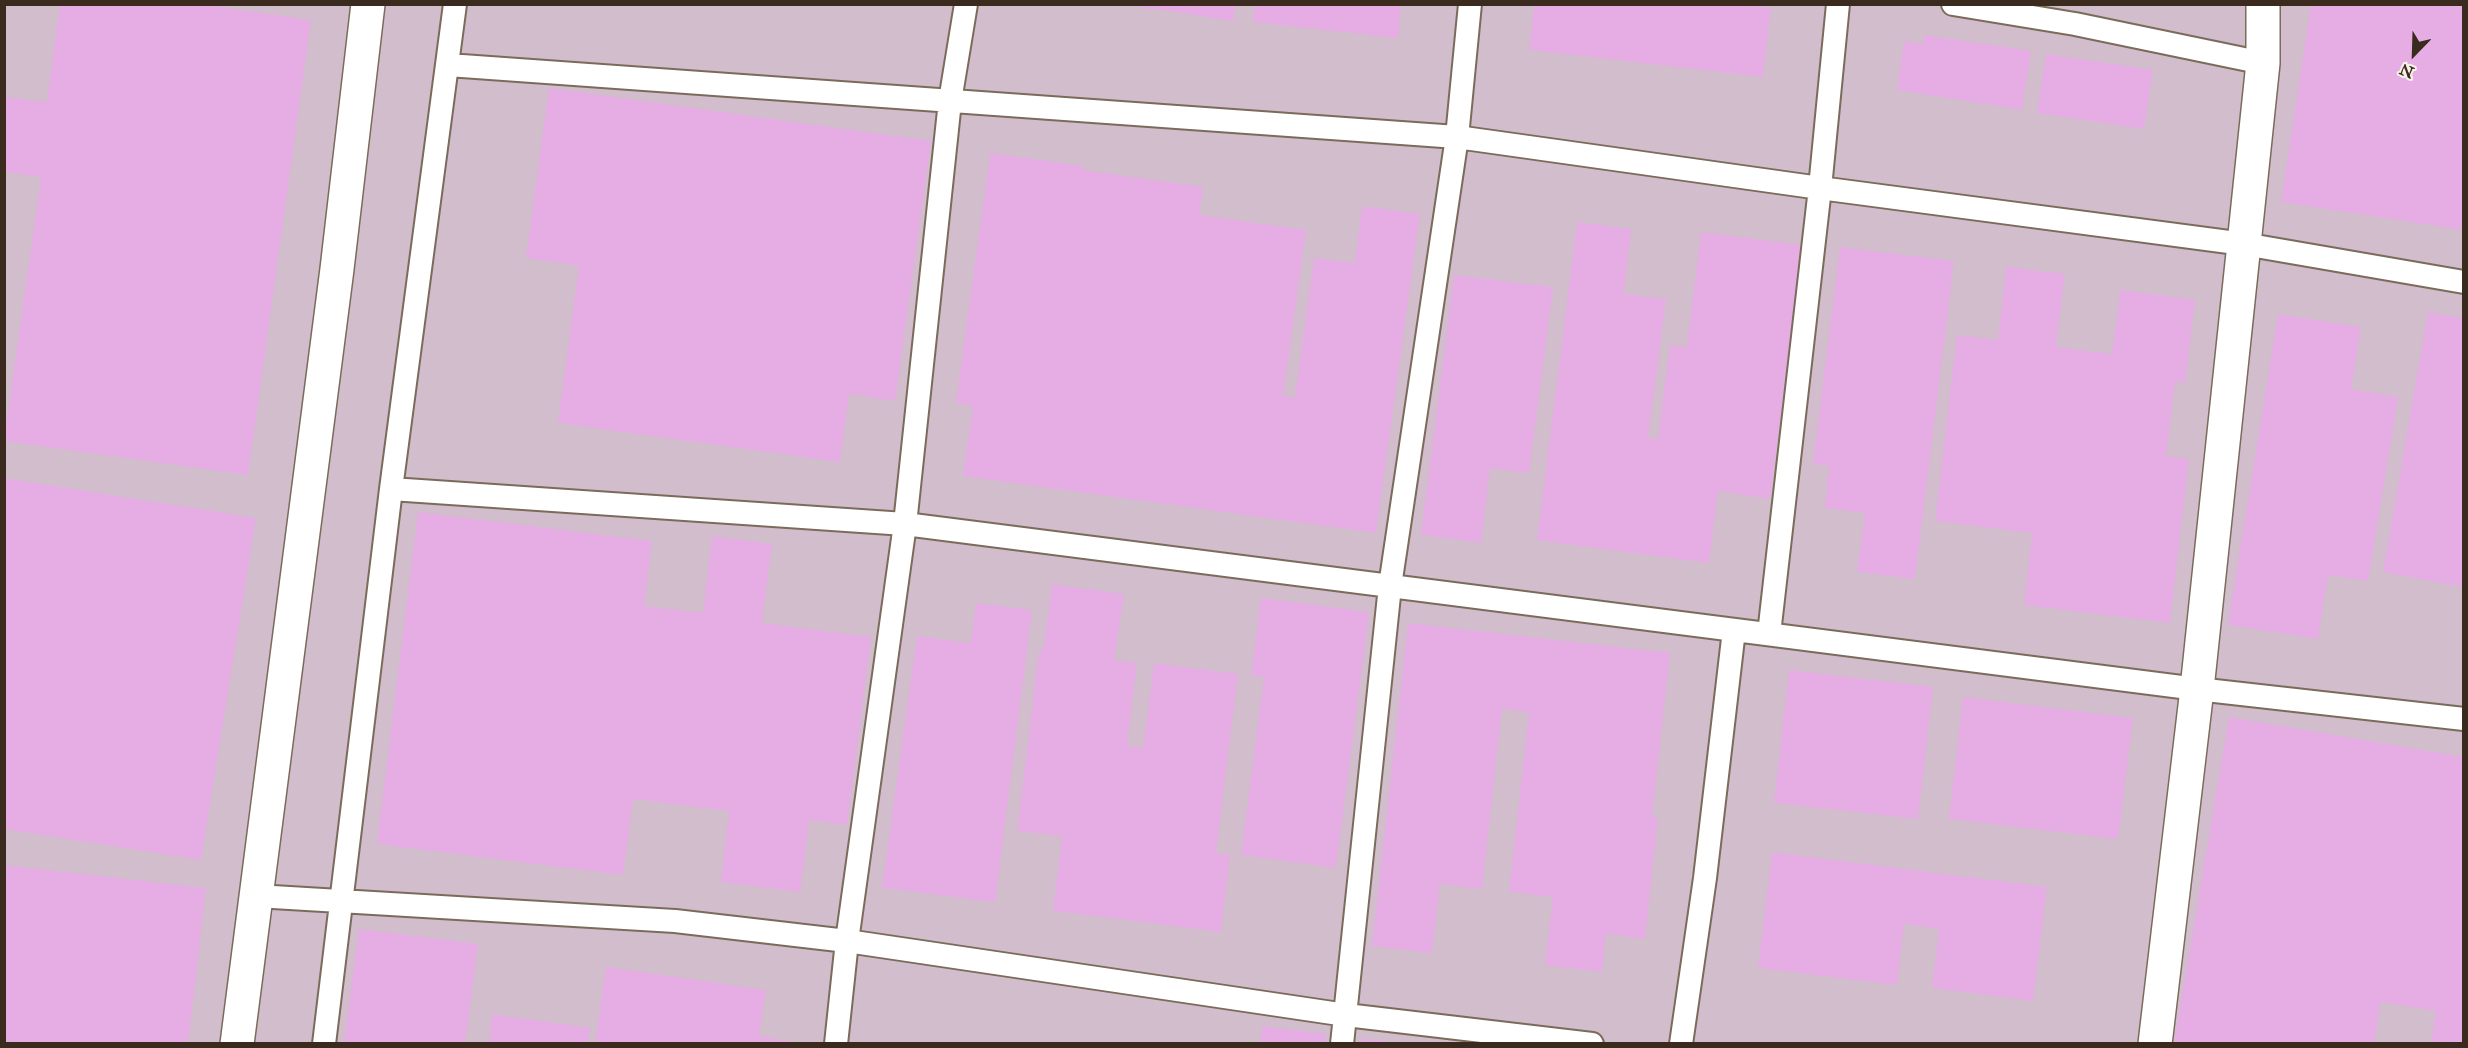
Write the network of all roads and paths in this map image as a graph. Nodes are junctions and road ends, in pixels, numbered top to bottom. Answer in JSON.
{"nodes":[{"id":1,"x":368,"y":4,"type":"edge"},
{"id":2,"x":455,"y":4,"type":"edge"},
{"id":3,"x":966,"y":4,"type":"edge"},
{"id":4,"x":1470,"y":4,"type":"edge"},
{"id":5,"x":1838,"y":4,"type":"edge"},
{"id":6,"x":1953,"y":4,"type":"edge"},
{"id":7,"x":2263,"y":4,"type":"edge"},
{"id":8,"x":2262,"y":63,"type":"junction"},
{"id":9,"x":448,"y":65,"type":"junction"},
{"id":10,"x":950,"y":101,"type":"junction"},
{"id":11,"x":1457,"y":137,"type":"junction"},
{"id":12,"x":1820,"y":189,"type":"junction"},
{"id":13,"x":2244,"y":244,"type":"junction"},
{"id":14,"x":2463,"y":282,"type":"edge"},
{"id":15,"x":391,"y":489,"type":"junction"},
{"id":16,"x":905,"y":524,"type":"junction"},
{"id":17,"x":1390,"y":585,"type":"junction"},
{"id":18,"x":1734,"y":630,"type":"junction"},
{"id":19,"x":1769,"y":634,"type":"junction"},
{"id":20,"x":2197,"y":689,"type":"junction"},
{"id":21,"x":2463,"y":719,"type":"edge"},
{"id":22,"x":256,"y":896,"type":"junction"},
{"id":23,"x":341,"y":900,"type":"junction"},
{"id":24,"x":847,"y":941,"type":"junction"},
{"id":25,"x":1346,"y":1015,"type":"junction"},
{"id":26,"x":237,"y":1044,"type":"edge"},
{"id":27,"x":324,"y":1044,"type":"edge"},
{"id":28,"x":836,"y":1044,"type":"edge"},
{"id":29,"x":1342,"y":1044,"type":"edge"},
{"id":30,"x":1592,"y":1044,"type":"edge"},
{"id":31,"x":1681,"y":1044,"type":"edge"},
{"id":32,"x":2155,"y":1044,"type":"edge"}],
"edges":[{"from":1,"to":22,"type":"street"},
{"from":2,"to":9,"type":"lane"},
{"from":3,"to":10,"type":"lane"},
{"from":4,"to":11,"type":"lane"},
{"from":5,"to":12,"type":"lane"},
{"from":6,"to":8,"type":"lane"},
{"from":7,"to":8,"type":"street"},
{"from":8,"to":13,"type":"street"},
{"from":9,"to":10,"type":"lane"},
{"from":9,"to":15,"type":"lane"},
{"from":10,"to":11,"type":"lane"},
{"from":10,"to":16,"type":"lane"},
{"from":11,"to":12,"type":"lane"},
{"from":11,"to":17,"type":"lane"},
{"from":12,"to":13,"type":"lane"},
{"from":12,"to":19,"type":"lane"},
{"from":13,"to":14,"type":"lane"},
{"from":13,"to":20,"type":"street"},
{"from":15,"to":16,"type":"lane"},
{"from":15,"to":23,"type":"lane"},
{"from":16,"to":17,"type":"lane"},
{"from":16,"to":24,"type":"lane"},
{"from":17,"to":18,"type":"lane"},
{"from":17,"to":25,"type":"lane"},
{"from":18,"to":19,"type":"lane"},
{"from":18,"to":31,"type":"lane"},
{"from":19,"to":20,"type":"lane"},
{"from":20,"to":21,"type":"lane"},
{"from":20,"to":32,"type":"street"},
{"from":22,"to":23,"type":"lane"},
{"from":22,"to":26,"type":"street"},
{"from":23,"to":24,"type":"lane"},
{"from":23,"to":27,"type":"lane"},
{"from":24,"to":25,"type":"lane"},
{"from":24,"to":28,"type":"lane"},
{"from":25,"to":29,"type":"lane"},
{"from":25,"to":30,"type":"lane"}]}
